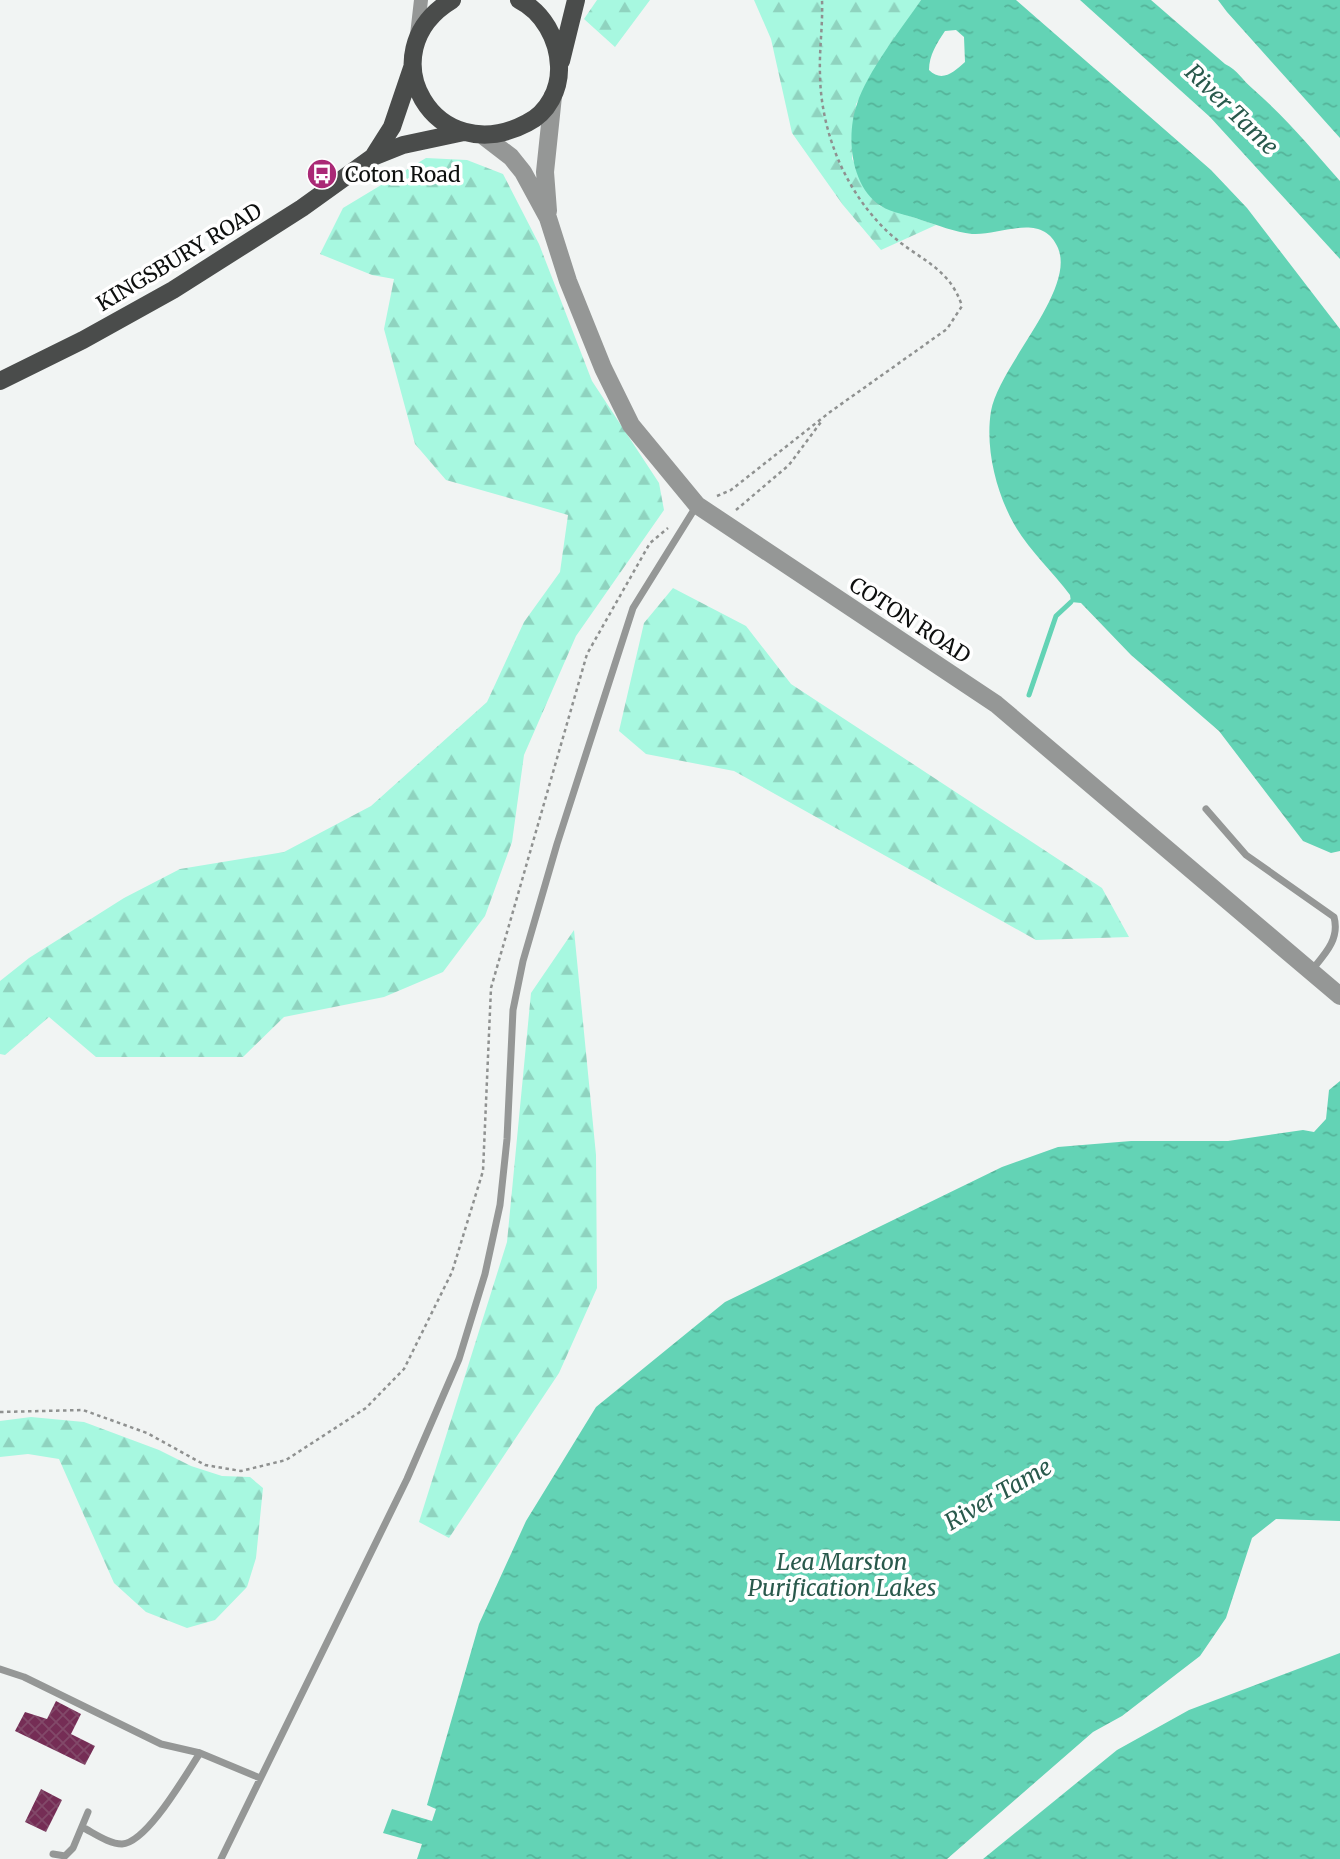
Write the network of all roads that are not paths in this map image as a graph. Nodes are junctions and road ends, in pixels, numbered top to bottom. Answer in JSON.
{"nodes":[{"id":1,"x":421,"y":0,"type":"edge"},
{"id":2,"x":452,"y":0,"type":"edge"},
{"id":3,"x":519,"y":0,"type":"edge"},
{"id":4,"x":576,"y":0,"type":"edge"},
{"id":5,"x":417,"y":37,"type":"junction"},
{"id":6,"x":412,"y":67,"type":"junction"},
{"id":7,"x":559,"y":69,"type":"junction"},
{"id":8,"x":553,"y":96,"type":"junction"},
{"id":9,"x":464,"y":132,"type":"junction"},
{"id":10,"x":485,"y":137,"type":"junction"},
{"id":11,"x":373,"y":157,"type":"junction"},
{"id":12,"x":548,"y":218,"type":"junction"},
{"id":13,"x":0,"y":381,"type":"edge"},
{"id":14,"x":697,"y":505,"type":"junction"},
{"id":15,"x":1206,"y":809,"type":"dead end"},
{"id":16,"x":1311,"y":971,"type":"junction"},
{"id":17,"x":1340,"y":996,"type":"edge"},
{"id":18,"x":0,"y":1669,"type":"edge"},
{"id":19,"x":200,"y":1753,"type":"junction"},
{"id":20,"x":260,"y":1778,"type":"junction"},
{"id":21,"x":88,"y":1812,"type":"dead end"},
{"id":22,"x":82,"y":1827,"type":"junction"},
{"id":23,"x":53,"y":1854,"type":"dead end"},
{"id":24,"x":225,"y":1857,"type":"edge"}],
"edges":[{"from":1,"to":5,"type":"street"},
{"from":2,"to":5,"type":"main road"},
{"from":3,"to":7,"type":"main road"},
{"from":4,"to":7,"type":"main road"},
{"from":5,"to":6,"type":"main road"},
{"from":6,"to":9,"type":"main road"},
{"from":6,"to":11,"type":"main road"},
{"from":7,"to":8,"type":"main road"},
{"from":8,"to":10,"type":"main road"},
{"from":8,"to":12,"type":"street","name":"COTON ROAD"},
{"from":9,"to":10,"type":"main road"},
{"from":9,"to":11,"type":"main road"},
{"from":10,"to":12,"type":"street","name":"COTON ROAD"},
{"from":11,"to":13,"type":"main road","name":"KINGSBURY ROAD"},
{"from":12,"to":14,"type":"street","name":"COTON ROAD"},
{"from":14,"to":16,"type":"street","name":"COTON ROAD"},
{"from":14,"to":20,"type":"lane"},
{"from":15,"to":16,"type":"lane"},
{"from":16,"to":17,"type":"street","name":"COTON ROAD"},
{"from":18,"to":19,"type":"lane"},
{"from":19,"to":20,"type":"lane"},
{"from":19,"to":22,"type":"lane"},
{"from":20,"to":24,"type":"lane"},
{"from":21,"to":22,"type":"lane"},
{"from":22,"to":23,"type":"lane"}]}
